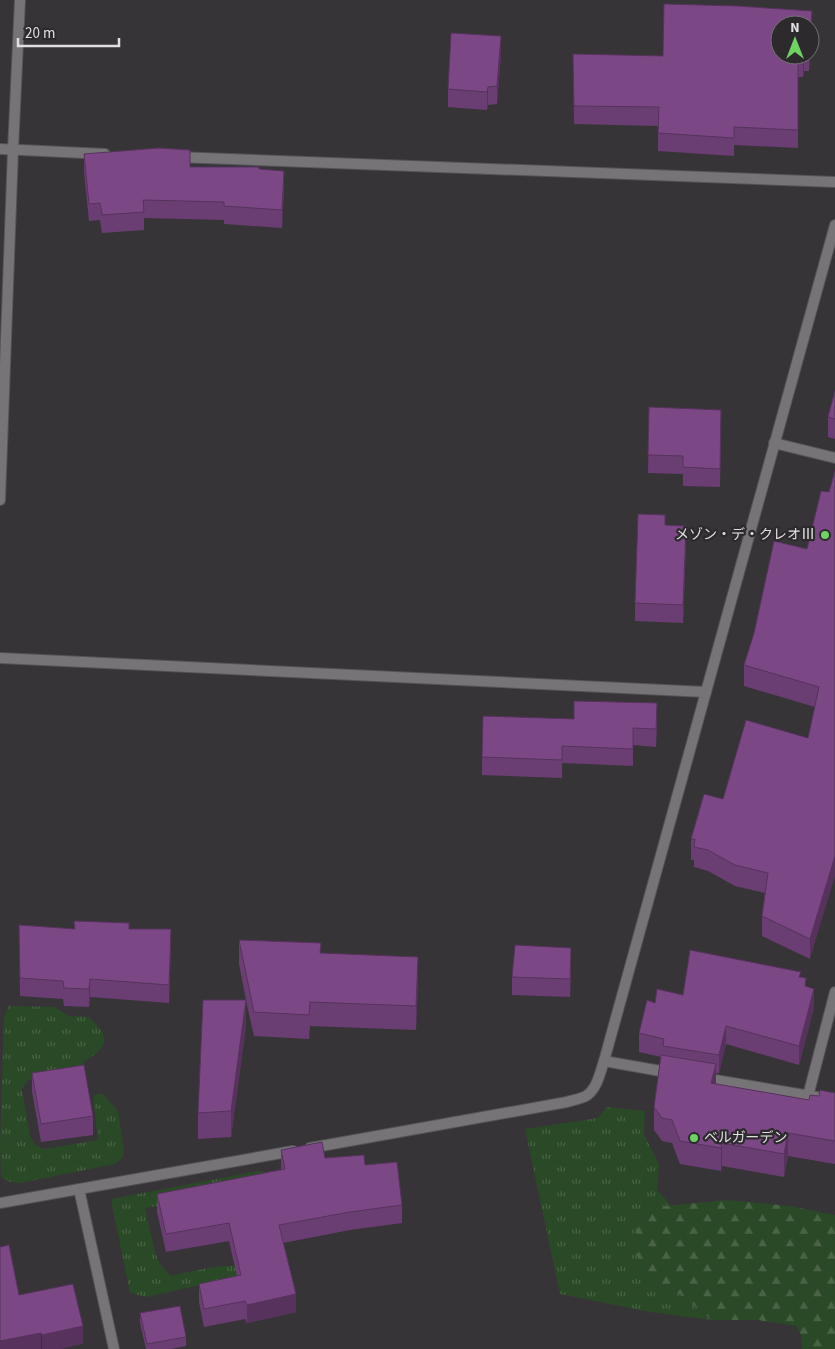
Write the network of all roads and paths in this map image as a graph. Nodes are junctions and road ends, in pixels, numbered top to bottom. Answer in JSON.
{"nodes":[{"id":1,"x":20,"y":0,"type":"edge"},
{"id":2,"x":0,"y":150,"type":"edge"},
{"id":3,"x":13,"y":150,"type":"junction"},
{"id":4,"x":112,"y":154,"type":"edge"},
{"id":5,"x":161,"y":156,"type":"edge"},
{"id":6,"x":835,"y":182,"type":"edge"},
{"id":7,"x":835,"y":224,"type":"edge"},
{"id":8,"x":774,"y":443,"type":"junction"},
{"id":9,"x":835,"y":458,"type":"edge"},
{"id":10,"x":0,"y":500,"type":"edge"},
{"id":11,"x":0,"y":658,"type":"edge"},
{"id":12,"x":706,"y":692,"type":"junction"},
{"id":13,"x":835,"y":992,"type":"edge"},
{"id":14,"x":604,"y":1061,"type":"junction"},
{"id":15,"x":808,"y":1096,"type":"junction"},
{"id":16,"x":835,"y":1100,"type":"edge"},
{"id":17,"x":79,"y":1188,"type":"junction"},
{"id":18,"x":0,"y":1203,"type":"edge"},
{"id":19,"x":114,"y":1349,"type":"edge"}],
"edges":[{"from":1,"to":3,"type":"street"},
{"from":2,"to":3,"type":"street"},
{"from":3,"to":4,"type":"street"},
{"from":3,"to":10,"type":"street"},
{"from":5,"to":6,"type":"street"},
{"from":7,"to":8,"type":"street"},
{"from":8,"to":9,"type":"street"},
{"from":8,"to":12,"type":"street"},
{"from":11,"to":12,"type":"street"},
{"from":12,"to":14,"type":"street"},
{"from":13,"to":15,"type":"street"},
{"from":14,"to":15,"type":"street"},
{"from":14,"to":17,"type":"street"},
{"from":15,"to":16,"type":"street"},
{"from":17,"to":18,"type":"street"},
{"from":17,"to":19,"type":"street"}]}
